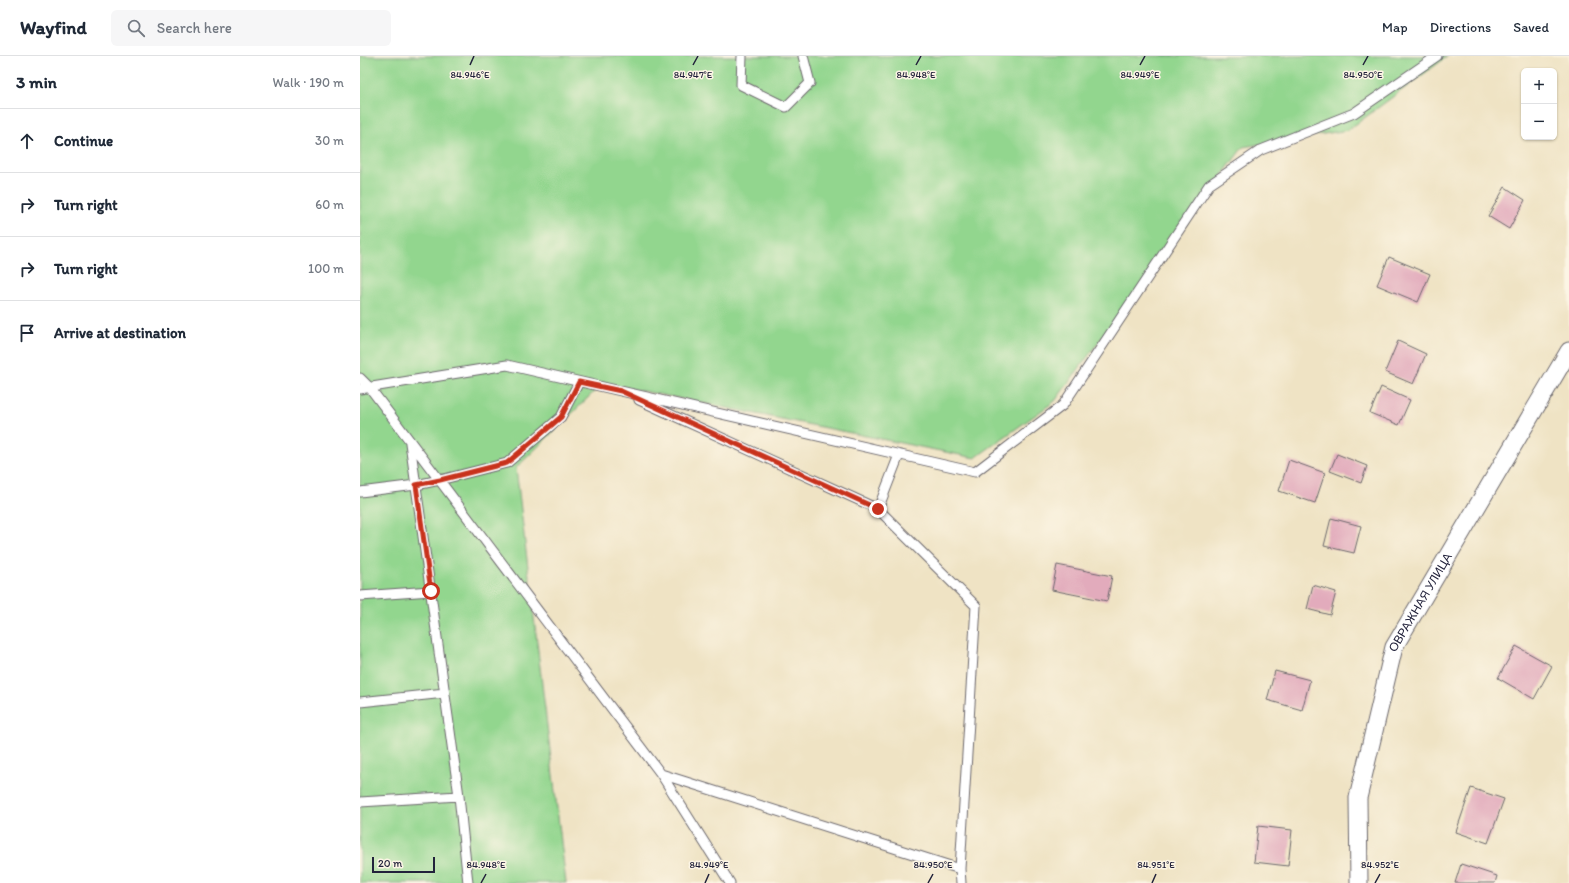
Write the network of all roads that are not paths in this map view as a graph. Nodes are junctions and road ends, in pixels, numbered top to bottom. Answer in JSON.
{"nodes":[{"id":1,"x":742,"y":56,"type":"edge"},
{"id":2,"x":803,"y":56,"type":"edge"},
{"id":3,"x":1437,"y":56,"type":"edge"},
{"id":4,"x":1568,"y":353,"type":"edge"},
{"id":5,"x":360,"y":378,"type":"edge"},
{"id":6,"x":579,"y":382,"type":"junction"},
{"id":7,"x":370,"y":388,"type":"junction"},
{"id":8,"x":360,"y":389,"type":"edge"},
{"id":9,"x":621,"y":391,"type":"junction"},
{"id":10,"x":410,"y":441,"type":"junction"},
{"id":11,"x":899,"y":455,"type":"junction"},
{"id":12,"x":440,"y":480,"type":"junction"},
{"id":13,"x":416,"y":485,"type":"junction"},
{"id":14,"x":360,"y":492,"type":"edge"},
{"id":15,"x":878,"y":509,"type":"junction"},
{"id":16,"x":431,"y":591,"type":"junction"},
{"id":17,"x":360,"y":596,"type":"edge"},
{"id":18,"x":445,"y":693,"type":"junction"},
{"id":19,"x":360,"y":702,"type":"edge"},
{"id":20,"x":661,"y":774,"type":"junction"},
{"id":21,"x":459,"y":796,"type":"junction"},
{"id":22,"x":360,"y":802,"type":"edge"},
{"id":23,"x":960,"y":869,"type":"junction"},
{"id":24,"x":468,"y":883,"type":"edge"},
{"id":25,"x":730,"y":883,"type":"edge"},
{"id":26,"x":961,"y":883,"type":"edge"},
{"id":27,"x":1359,"y":883,"type":"edge"}],
"edges":[{"from":1,"to":2,"type":"lane"},
{"from":3,"to":11,"type":"lane"},
{"from":4,"to":27,"type":"street","name":"ОВРАЖНАЯ УЛИЦА"},
{"from":5,"to":7,"type":"lane"},
{"from":6,"to":7,"type":"lane"},
{"from":6,"to":9,"type":"lane"},
{"from":6,"to":12,"type":"lane"},
{"from":7,"to":8,"type":"lane"},
{"from":7,"to":10,"type":"lane"},
{"from":9,"to":11,"type":"lane"},
{"from":9,"to":15,"type":"lane"},
{"from":10,"to":12,"type":"lane"},
{"from":10,"to":13,"type":"lane"},
{"from":11,"to":15,"type":"lane"},
{"from":12,"to":13,"type":"lane"},
{"from":12,"to":20,"type":"lane"},
{"from":13,"to":14,"type":"lane"},
{"from":13,"to":16,"type":"lane"},
{"from":15,"to":23,"type":"lane"},
{"from":16,"to":17,"type":"lane"},
{"from":16,"to":18,"type":"lane"},
{"from":18,"to":19,"type":"lane"},
{"from":18,"to":21,"type":"lane"},
{"from":20,"to":23,"type":"lane"},
{"from":20,"to":25,"type":"lane"},
{"from":21,"to":22,"type":"lane"},
{"from":21,"to":24,"type":"lane"},
{"from":23,"to":26,"type":"lane"}]}
